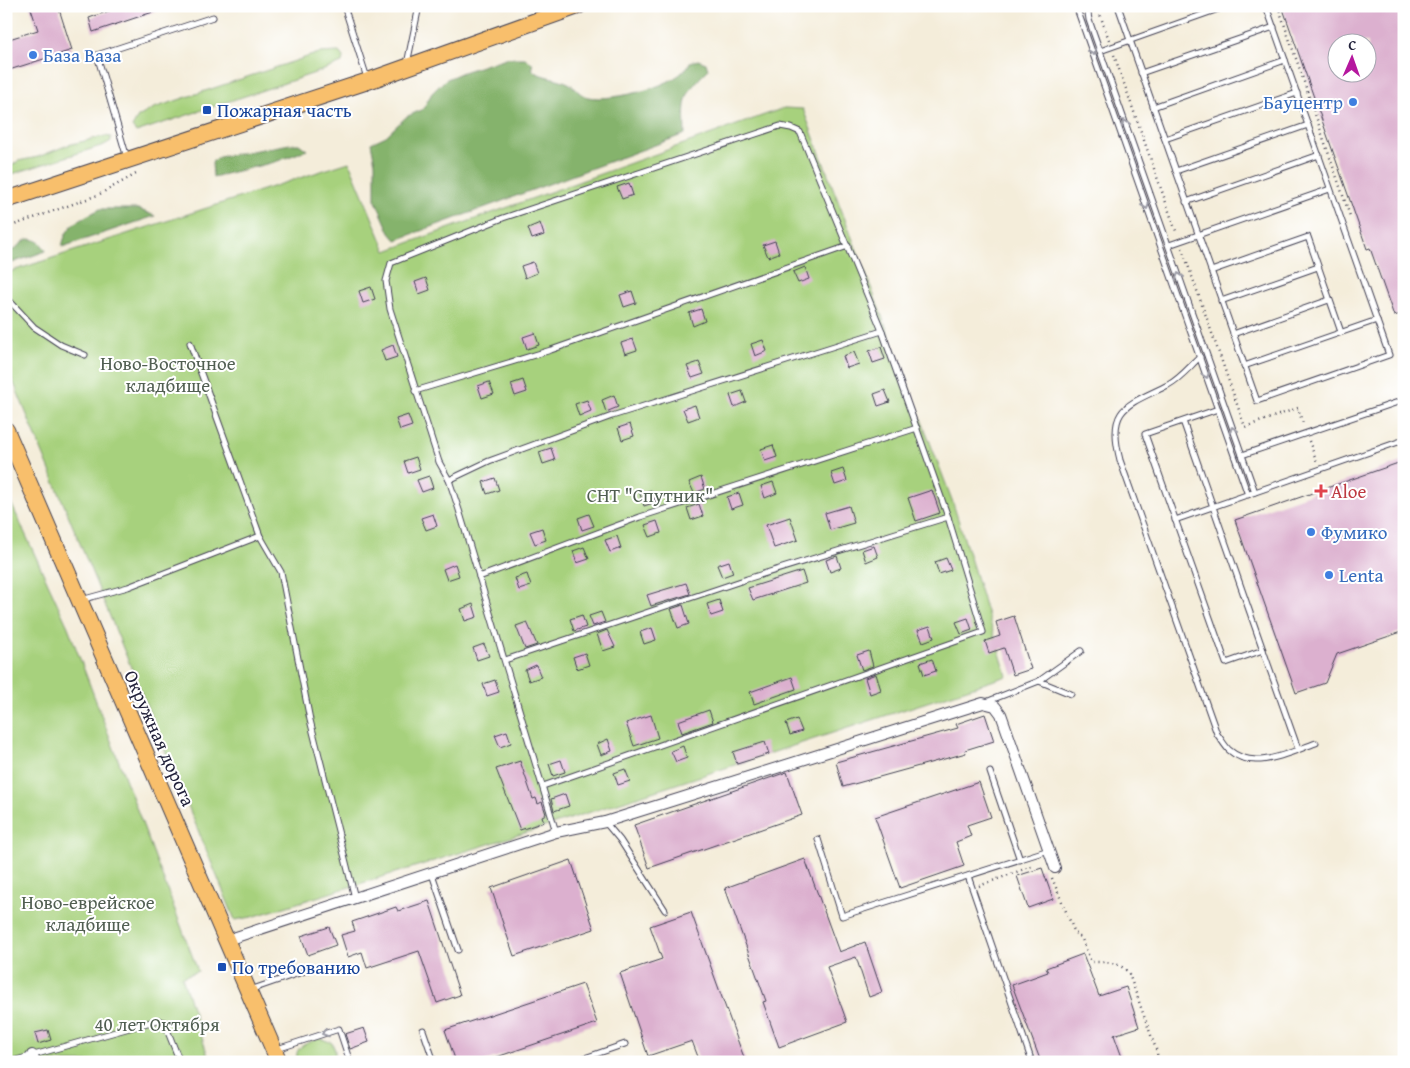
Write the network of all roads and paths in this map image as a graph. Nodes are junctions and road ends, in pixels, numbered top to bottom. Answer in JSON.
{"nodes":[{"id":1,"x":344,"y":6,"type":"edge"},
{"id":2,"x":419,"y":6,"type":"edge"},
{"id":3,"x":578,"y":6,"type":"edge"},
{"id":4,"x":1076,"y":6,"type":"edge"},
{"id":5,"x":1087,"y":6,"type":"edge"},
{"id":6,"x":1097,"y":6,"type":"edge"},
{"id":7,"x":1118,"y":6,"type":"edge"},
{"id":8,"x":1227,"y":6,"type":"edge"},
{"id":9,"x":1266,"y":6,"type":"edge"},
{"id":10,"x":1278,"y":6,"type":"edge"},
{"id":11,"x":213,"y":18,"type":"dead end"},
{"id":12,"x":1274,"y":27,"type":"junction"},
{"id":13,"x":1130,"y":40,"type":"junction"},
{"id":14,"x":1112,"y":47,"type":"junction"},
{"id":15,"x":1100,"y":51,"type":"junction"},
{"id":16,"x":1285,"y":60,"type":"junction"},
{"id":17,"x":406,"y":67,"type":"junction"},
{"id":18,"x":1141,"y":73,"type":"junction"},
{"id":19,"x":368,"y":81,"type":"junction"},
{"id":20,"x":1297,"y":93,"type":"junction"},
{"id":21,"x":1153,"y":106,"type":"junction"},
{"id":22,"x":1308,"y":125,"type":"junction"},
{"id":23,"x":1164,"y":140,"type":"junction"},
{"id":24,"x":1319,"y":156,"type":"junction"},
{"id":25,"x":127,"y":161,"type":"junction"},
{"id":26,"x":141,"y":171,"type":"dead end"},
{"id":27,"x":1176,"y":171,"type":"junction"},
{"id":28,"x":40,"y":188,"type":"junction"},
{"id":29,"x":1330,"y":189,"type":"junction"},
{"id":30,"x":6,"y":200,"type":"edge"},
{"id":31,"x":1186,"y":202,"type":"junction"},
{"id":32,"x":6,"y":211,"type":"edge"},
{"id":33,"x":1341,"y":219,"type":"junction"},
{"id":34,"x":6,"y":228,"type":"edge"},
{"id":35,"x":1198,"y":235,"type":"junction"},
{"id":36,"x":1180,"y":241,"type":"junction"},
{"id":37,"x":1169,"y":245,"type":"junction"},
{"id":38,"x":848,"y":246,"type":"junction"},
{"id":39,"x":1318,"y":267,"type":"junction"},
{"id":40,"x":1211,"y":271,"type":"junction"},
{"id":41,"x":6,"y":297,"type":"edge"},
{"id":42,"x":1329,"y":300,"type":"junction"},
{"id":43,"x":1221,"y":301,"type":"junction"},
{"id":44,"x":1377,"y":320,"type":"junction"},
{"id":45,"x":882,"y":331,"type":"junction"},
{"id":46,"x":1341,"y":332,"type":"junction"},
{"id":47,"x":1233,"y":334,"type":"junction"},
{"id":48,"x":190,"y":343,"type":"dead end"},
{"id":49,"x":85,"y":355,"type":"dead end"},
{"id":50,"x":1200,"y":356,"type":"junction"},
{"id":51,"x":1244,"y":366,"type":"junction"},
{"id":52,"x":414,"y":391,"type":"junction"},
{"id":53,"x":1404,"y":400,"type":"edge"},
{"id":54,"x":1218,"y":409,"type":"junction"},
{"id":55,"x":1183,"y":421,"type":"junction"},
{"id":56,"x":917,"y":428,"type":"junction"},
{"id":57,"x":6,"y":430,"type":"edge"},
{"id":58,"x":1306,"y":433,"type":"junction"},
{"id":59,"x":1404,"y":440,"type":"edge"},
{"id":60,"x":1242,"y":456,"type":"junction"},
{"id":61,"x":1319,"y":470,"type":"junction"},
{"id":62,"x":449,"y":480,"type":"junction"},
{"id":63,"x":1255,"y":492,"type":"junction"},
{"id":64,"x":1248,"y":495,"type":"junction"},
{"id":65,"x":1213,"y":507,"type":"junction"},
{"id":66,"x":948,"y":517,"type":"junction"},
{"id":67,"x":1175,"y":520,"type":"junction"},
{"id":68,"x":260,"y":536,"type":"junction"},
{"id":69,"x":479,"y":577,"type":"junction"},
{"id":70,"x":80,"y":601,"type":"junction"},
{"id":71,"x":1263,"y":650,"type":"junction"},
{"id":72,"x":1081,"y":651,"type":"dead end"},
{"id":73,"x":505,"y":660,"type":"junction"},
{"id":74,"x":1039,"y":681,"type":"junction"},
{"id":75,"x":1071,"y":694,"type":"dead end"},
{"id":76,"x":983,"y":704,"type":"junction"},
{"id":77,"x":1316,"y":743,"type":"dead end"},
{"id":78,"x":1298,"y":749,"type":"junction"},
{"id":79,"x":990,"y":772,"type":"dead end"},
{"id":80,"x":543,"y":786,"type":"junction"},
{"id":81,"x":605,"y":822,"type":"junction"},
{"id":82,"x":556,"y":832,"type":"junction"},
{"id":83,"x":818,"y":839,"type":"dead end"},
{"id":84,"x":1049,"y":850,"type":"junction"},
{"id":85,"x":1020,"y":860,"type":"junction"},
{"id":86,"x":1041,"y":863,"type":"dead end"},
{"id":87,"x":1052,"y":869,"type":"joint"},
{"id":88,"x":432,"y":874,"type":"junction"},
{"id":89,"x":968,"y":876,"type":"junction"},
{"id":90,"x":972,"y":888,"type":"junction"},
{"id":91,"x":355,"y":898,"type":"junction"},
{"id":92,"x":665,"y":910,"type":"dead end"},
{"id":93,"x":227,"y":940,"type":"junction"},
{"id":94,"x":458,"y":950,"type":"dead end"},
{"id":95,"x":311,"y":969,"type":"dead end"},
{"id":96,"x":248,"y":990,"type":"junction"},
{"id":97,"x":423,"y":1030,"type":"dead end"},
{"id":98,"x":625,"y":1044,"type":"dead end"},
{"id":99,"x":277,"y":1056,"type":"edge"},
{"id":100,"x":34,"y":1058,"type":"edge"},
{"id":101,"x":9,"y":1062,"type":"edge"},
{"id":102,"x":180,"y":1062,"type":"edge"},
{"id":103,"x":350,"y":1062,"type":"edge"},
{"id":104,"x":434,"y":1062,"type":"edge"},
{"id":105,"x":573,"y":1062,"type":"edge"},
{"id":106,"x":1032,"y":1062,"type":"edge"},
{"id":107,"x":1158,"y":1062,"type":"edge"}],
"edges":[{"from":1,"to":19,"type":"lane"},
{"from":2,"to":17,"type":"lane"},
{"from":3,"to":17,"type":"main road"},
{"from":4,"to":50,"type":"lane","one_way":true},
{"from":5,"to":15,"type":"lane"},
{"from":6,"to":14,"type":"path"},
{"from":7,"to":13,"type":"lane"},
{"from":8,"to":13,"type":"lane"},
{"from":9,"to":12,"type":"lane"},
{"from":10,"to":33,"type":"path"},
{"from":11,"to":25,"type":"lane"},
{"from":12,"to":16,"type":"lane"},
{"from":12,"to":18,"type":"lane"},
{"from":13,"to":14,"type":"lane"},
{"from":13,"to":18,"type":"lane"},
{"from":14,"to":15,"type":"lane"},
{"from":14,"to":36,"type":"path"},
{"from":37,"to":15,"type":"lane","one_way":true},
{"from":16,"to":20,"type":"lane"},
{"from":16,"to":21,"type":"lane"},
{"from":17,"to":19,"type":"main road"},
{"from":18,"to":21,"type":"lane"},
{"from":19,"to":25,"type":"main road"},
{"from":20,"to":22,"type":"lane"},
{"from":20,"to":23,"type":"lane"},
{"from":21,"to":23,"type":"lane"},
{"from":22,"to":24,"type":"lane"},
{"from":22,"to":27,"type":"lane"},
{"from":23,"to":27,"type":"lane"},
{"from":24,"to":29,"type":"lane"},
{"from":24,"to":31,"type":"lane"},
{"from":25,"to":28,"type":"main road"},
{"from":26,"to":34,"type":"path"},
{"from":27,"to":31,"type":"lane"},
{"from":28,"to":30,"type":"main road"},
{"from":28,"to":32,"type":"main road"},
{"from":29,"to":33,"type":"lane"},
{"from":29,"to":35,"type":"lane"},
{"from":31,"to":35,"type":"lane"},
{"from":33,"to":44,"type":"lane"},
{"from":35,"to":36,"type":"lane"},
{"from":35,"to":40,"type":"lane"},
{"from":36,"to":37,"type":"lane"},
{"from":36,"to":58,"type":"path"},
{"from":60,"to":37,"type":"lane","one_way":true},
{"from":38,"to":45,"type":"lane"},
{"from":38,"to":52,"type":"lane"},
{"from":38,"to":52,"type":"lane"},
{"from":39,"to":40,"type":"lane"},
{"from":39,"to":42,"type":"lane"},
{"from":39,"to":43,"type":"lane"},
{"from":40,"to":43,"type":"lane"},
{"from":41,"to":49,"type":"lane"},
{"from":42,"to":46,"type":"lane"},
{"from":42,"to":47,"type":"lane"},
{"from":43,"to":47,"type":"lane"},
{"from":44,"to":46,"type":"lane"},
{"from":44,"to":51,"type":"lane"},
{"from":45,"to":56,"type":"lane"},
{"from":45,"to":62,"type":"lane"},
{"from":46,"to":51,"type":"lane"},
{"from":47,"to":51,"type":"lane"},
{"from":48,"to":68,"type":"lane"},
{"from":50,"to":54,"type":"lane","one_way":true},
{"from":50,"to":78,"type":"lane"},
{"from":52,"to":62,"type":"lane"},
{"from":53,"to":58,"type":"lane"},
{"from":54,"to":55,"type":"lane"},
{"from":54,"to":64,"type":"lane"},
{"from":55,"to":65,"type":"lane"},
{"from":55,"to":67,"type":"lane"},
{"from":56,"to":66,"type":"lane"},
{"from":56,"to":69,"type":"lane"},
{"from":57,"to":70,"type":"main road","name":"Окружная дорога"},
{"from":58,"to":60,"type":"lane"},
{"from":58,"to":61,"type":"path"},
{"from":59,"to":61,"type":"lane"},
{"from":60,"to":63,"type":"lane"},
{"from":61,"to":63,"type":"lane"},
{"from":62,"to":69,"type":"lane"},
{"from":63,"to":64,"type":"lane"},
{"from":64,"to":65,"type":"lane"},
{"from":65,"to":67,"type":"lane"},
{"from":65,"to":71,"type":"lane"},
{"from":66,"to":73,"type":"lane"},
{"from":66,"to":80,"type":"lane"},
{"from":67,"to":71,"type":"lane"},
{"from":68,"to":70,"type":"lane"},
{"from":68,"to":91,"type":"lane"},
{"from":69,"to":73,"type":"lane"},
{"from":70,"to":93,"type":"main road","name":"Окружная дорога"},
{"from":71,"to":78,"type":"lane"},
{"from":72,"to":74,"type":"lane"},
{"from":73,"to":80,"type":"lane"},
{"from":74,"to":75,"type":"lane"},
{"from":74,"to":76,"type":"lane"},
{"from":76,"to":81,"type":"street"},
{"from":76,"to":84,"type":"street"},
{"from":77,"to":78,"type":"lane"},
{"from":79,"to":85,"type":"lane"},
{"from":80,"to":82,"type":"lane"},
{"from":81,"to":82,"type":"street"},
{"from":81,"to":92,"type":"lane"},
{"from":82,"to":88,"type":"street"},
{"from":83,"to":89,"type":"lane"},
{"from":84,"to":85,"type":"lane"},
{"from":84,"to":87,"type":"street"},
{"from":85,"to":89,"type":"lane"},
{"from":86,"to":90,"type":"path"},
{"from":87,"to":107,"type":"path"},
{"from":88,"to":91,"type":"street"},
{"from":88,"to":94,"type":"lane"},
{"from":89,"to":90,"type":"lane"},
{"from":90,"to":106,"type":"lane"},
{"from":91,"to":93,"type":"street"},
{"from":93,"to":96,"type":"main road","name":"Окружная дорога"},
{"from":95,"to":96,"type":"lane"},
{"from":96,"to":99,"type":"main road","name":"Окружная дорога"},
{"from":97,"to":104,"type":"lane"},
{"from":98,"to":105,"type":"lane"},
{"from":103,"to":99,"type":"lane","one_way":true},
{"from":100,"to":101,"type":"lane"},
{"from":100,"to":102,"type":"lane"}]}
